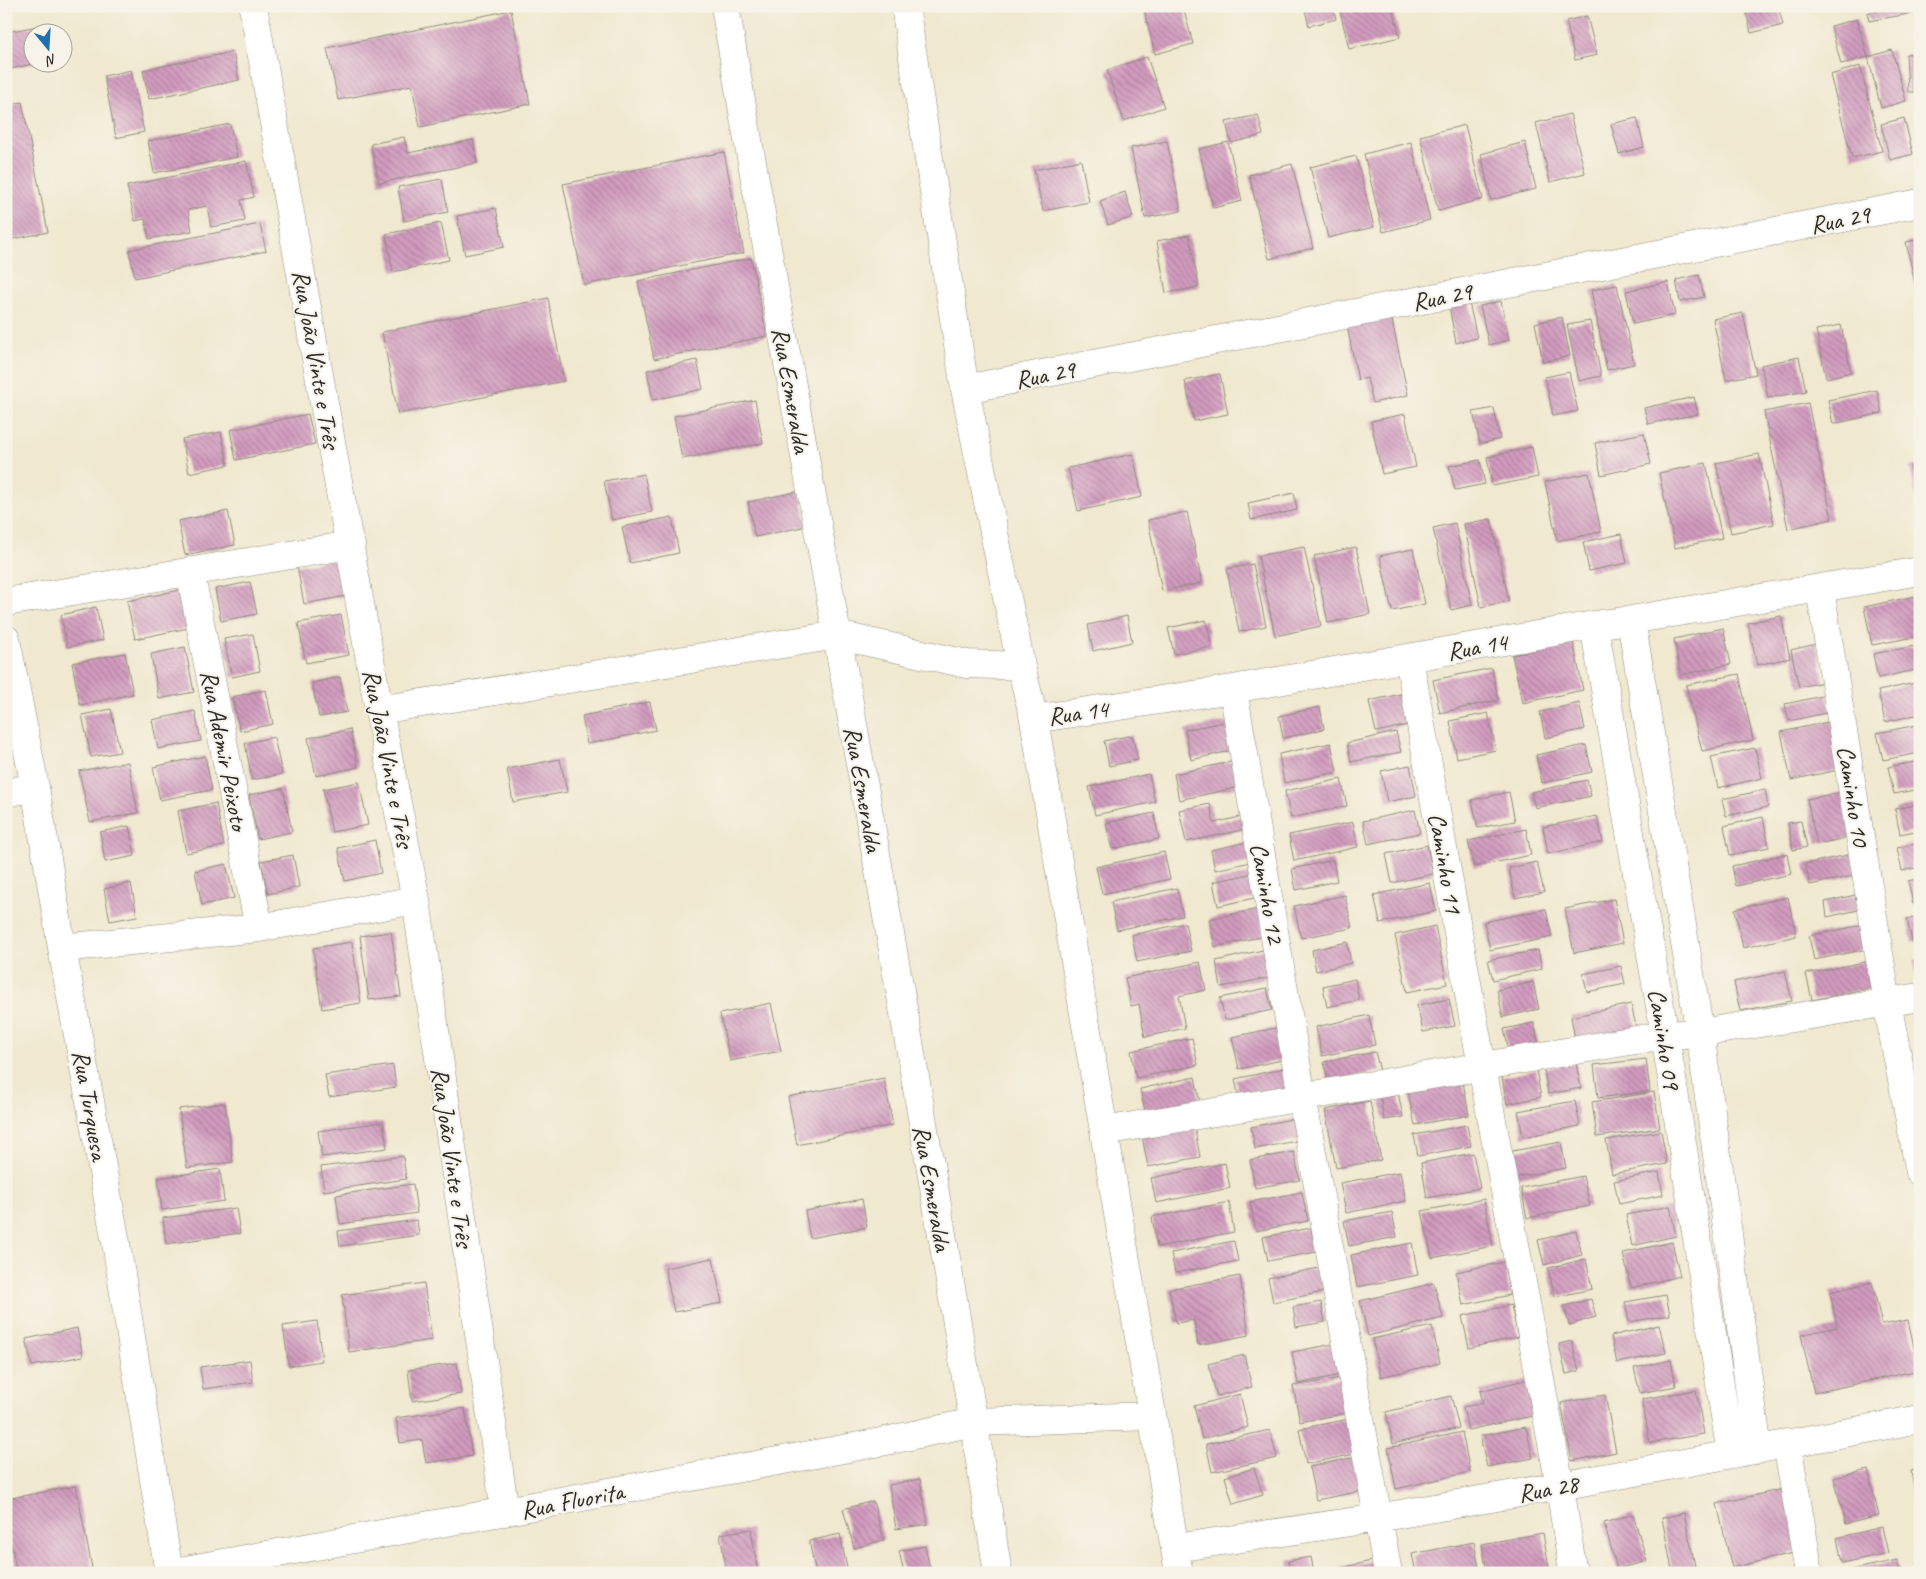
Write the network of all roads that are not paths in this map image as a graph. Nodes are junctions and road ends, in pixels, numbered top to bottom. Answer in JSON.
{"nodes":[{"id":1,"x":253,"y":6,"type":"edge"},
{"id":2,"x":725,"y":6,"type":"edge"},
{"id":3,"x":905,"y":6,"type":"edge"},
{"id":4,"x":1920,"y":203,"type":"edge"},
{"id":5,"x":965,"y":389,"type":"junction"},
{"id":6,"x":351,"y":545,"type":"junction"},
{"id":7,"x":190,"y":571,"type":"junction"},
{"id":8,"x":1920,"y":571,"type":"edge"},
{"id":9,"x":1820,"y":589,"type":"junction"},
{"id":10,"x":6,"y":602,"type":"edge"},
{"id":11,"x":1631,"y":620,"type":"junction"},
{"id":12,"x":1594,"y":625,"type":"junction"},
{"id":13,"x":837,"y":635,"type":"junction"},
{"id":14,"x":6,"y":639,"type":"edge"},
{"id":15,"x":1409,"y":658,"type":"junction"},
{"id":16,"x":1021,"y":666,"type":"junction"},
{"id":17,"x":1233,"y":689,"type":"junction"},
{"id":18,"x":379,"y":710,"type":"junction"},
{"id":19,"x":1034,"y":718,"type":"junction"},
{"id":20,"x":35,"y":787,"type":"junction"},
{"id":21,"x":6,"y":793,"type":"edge"},
{"id":22,"x":416,"y":900,"type":"junction"},
{"id":23,"x":259,"y":928,"type":"junction"},
{"id":24,"x":62,"y":948,"type":"junction"},
{"id":25,"x":1920,"y":997,"type":"edge"},
{"id":26,"x":1887,"y":1002,"type":"junction"},
{"id":27,"x":1700,"y":1033,"type":"junction"},
{"id":28,"x":1665,"y":1035,"type":"junction"},
{"id":29,"x":1482,"y":1067,"type":"junction"},
{"id":30,"x":1302,"y":1097,"type":"junction"},
{"id":31,"x":1104,"y":1131,"type":"junction"},
{"id":32,"x":1920,"y":1172,"type":"edge"},
{"id":33,"x":1152,"y":1416,"type":"junction"},
{"id":34,"x":1920,"y":1419,"type":"edge"},
{"id":35,"x":974,"y":1422,"type":"junction"},
{"id":36,"x":1787,"y":1443,"type":"junction"},
{"id":37,"x":1758,"y":1450,"type":"junction"},
{"id":38,"x":1731,"y":1454,"type":"junction"},
{"id":39,"x":1560,"y":1486,"type":"junction"},
{"id":40,"x":505,"y":1512,"type":"junction"},
{"id":41,"x":1378,"y":1518,"type":"junction"},
{"id":42,"x":1177,"y":1560,"type":"edge"},
{"id":43,"x":169,"y":1573,"type":"edge"},
{"id":44,"x":998,"y":1573,"type":"edge"},
{"id":45,"x":1388,"y":1573,"type":"edge"},
{"id":46,"x":1573,"y":1573,"type":"edge"},
{"id":47,"x":1809,"y":1573,"type":"edge"}],
"edges":[{"from":1,"to":6,"type":"street","name":"Rua João Vinte e Três"},
{"from":2,"to":13,"type":"street","name":"Rua Esmeralda"},
{"from":3,"to":5,"type":"street"},
{"from":4,"to":5,"type":"street","name":"Rua 29"},
{"from":5,"to":16,"type":"street"},
{"from":6,"to":7,"type":"street"},
{"from":6,"to":18,"type":"street","name":"Rua João Vinte e Três"},
{"from":7,"to":10,"type":"street"},
{"from":7,"to":23,"type":"street","name":"Rua Ademir Peixoto"},
{"from":8,"to":9,"type":"street","name":"Rua 14"},
{"from":9,"to":11,"type":"street","name":"Rua 14"},
{"from":9,"to":26,"type":"street","name":"Caminho 10"},
{"from":11,"to":12,"type":"street","name":"Rua 14"},
{"from":11,"to":27,"type":"street","name":"Caminho 09"},
{"from":12,"to":15,"type":"street","name":"Rua 14"},
{"from":12,"to":28,"type":"street","name":"Caminho 09"},
{"from":13,"to":16,"type":"street"},
{"from":13,"to":18,"type":"street"},
{"from":13,"to":35,"type":"street","name":"Rua Esmeralda"},
{"from":14,"to":20,"type":"street","name":"Rua Turquesa"},
{"from":15,"to":17,"type":"street","name":"Rua 14"},
{"from":15,"to":29,"type":"street","name":"Caminho 11"},
{"from":16,"to":19,"type":"street"},
{"from":17,"to":19,"type":"street","name":"Rua 14"},
{"from":17,"to":30,"type":"street","name":"Caminho 12"},
{"from":18,"to":22,"type":"street","name":"Rua João Vinte e Três"},
{"from":19,"to":31,"type":"street"},
{"from":20,"to":21,"type":"street"},
{"from":20,"to":24,"type":"street","name":"Rua Turquesa"},
{"from":22,"to":23,"type":"street"},
{"from":22,"to":40,"type":"street","name":"Rua João Vinte e Três"},
{"from":23,"to":24,"type":"street"},
{"from":24,"to":43,"type":"street","name":"Rua Turquesa"},
{"from":25,"to":26,"type":"street"},
{"from":26,"to":27,"type":"street"},
{"from":26,"to":32,"type":"street","name":"Caminho 10"},
{"from":27,"to":28,"type":"street"},
{"from":27,"to":37,"type":"street","name":"Caminho 09"},
{"from":28,"to":29,"type":"street"},
{"from":28,"to":38,"type":"street","name":"Caminho 09"},
{"from":29,"to":30,"type":"street"},
{"from":29,"to":39,"type":"street","name":"Caminho 11"},
{"from":30,"to":31,"type":"street"},
{"from":30,"to":41,"type":"street","name":"Caminho 12"},
{"from":31,"to":33,"type":"street"},
{"from":33,"to":35,"type":"street","name":"Rua Fluorita"},
{"from":33,"to":42,"type":"street"},
{"from":34,"to":36,"type":"street","name":"Rua 28"},
{"from":35,"to":40,"type":"street","name":"Rua Fluorita"},
{"from":35,"to":44,"type":"street","name":"Rua Esmeralda"},
{"from":36,"to":37,"type":"street","name":"Rua 28"},
{"from":36,"to":47,"type":"street"},
{"from":37,"to":38,"type":"street","name":"Rua 28"},
{"from":38,"to":39,"type":"street","name":"Rua 28"},
{"from":39,"to":41,"type":"street","name":"Rua 28"},
{"from":39,"to":46,"type":"street","name":"Caminho 11"},
{"from":40,"to":43,"type":"street","name":"Rua Fluorita"},
{"from":41,"to":42,"type":"street","name":"Rua 28"},
{"from":41,"to":45,"type":"street","name":"Caminho 12"}]}
